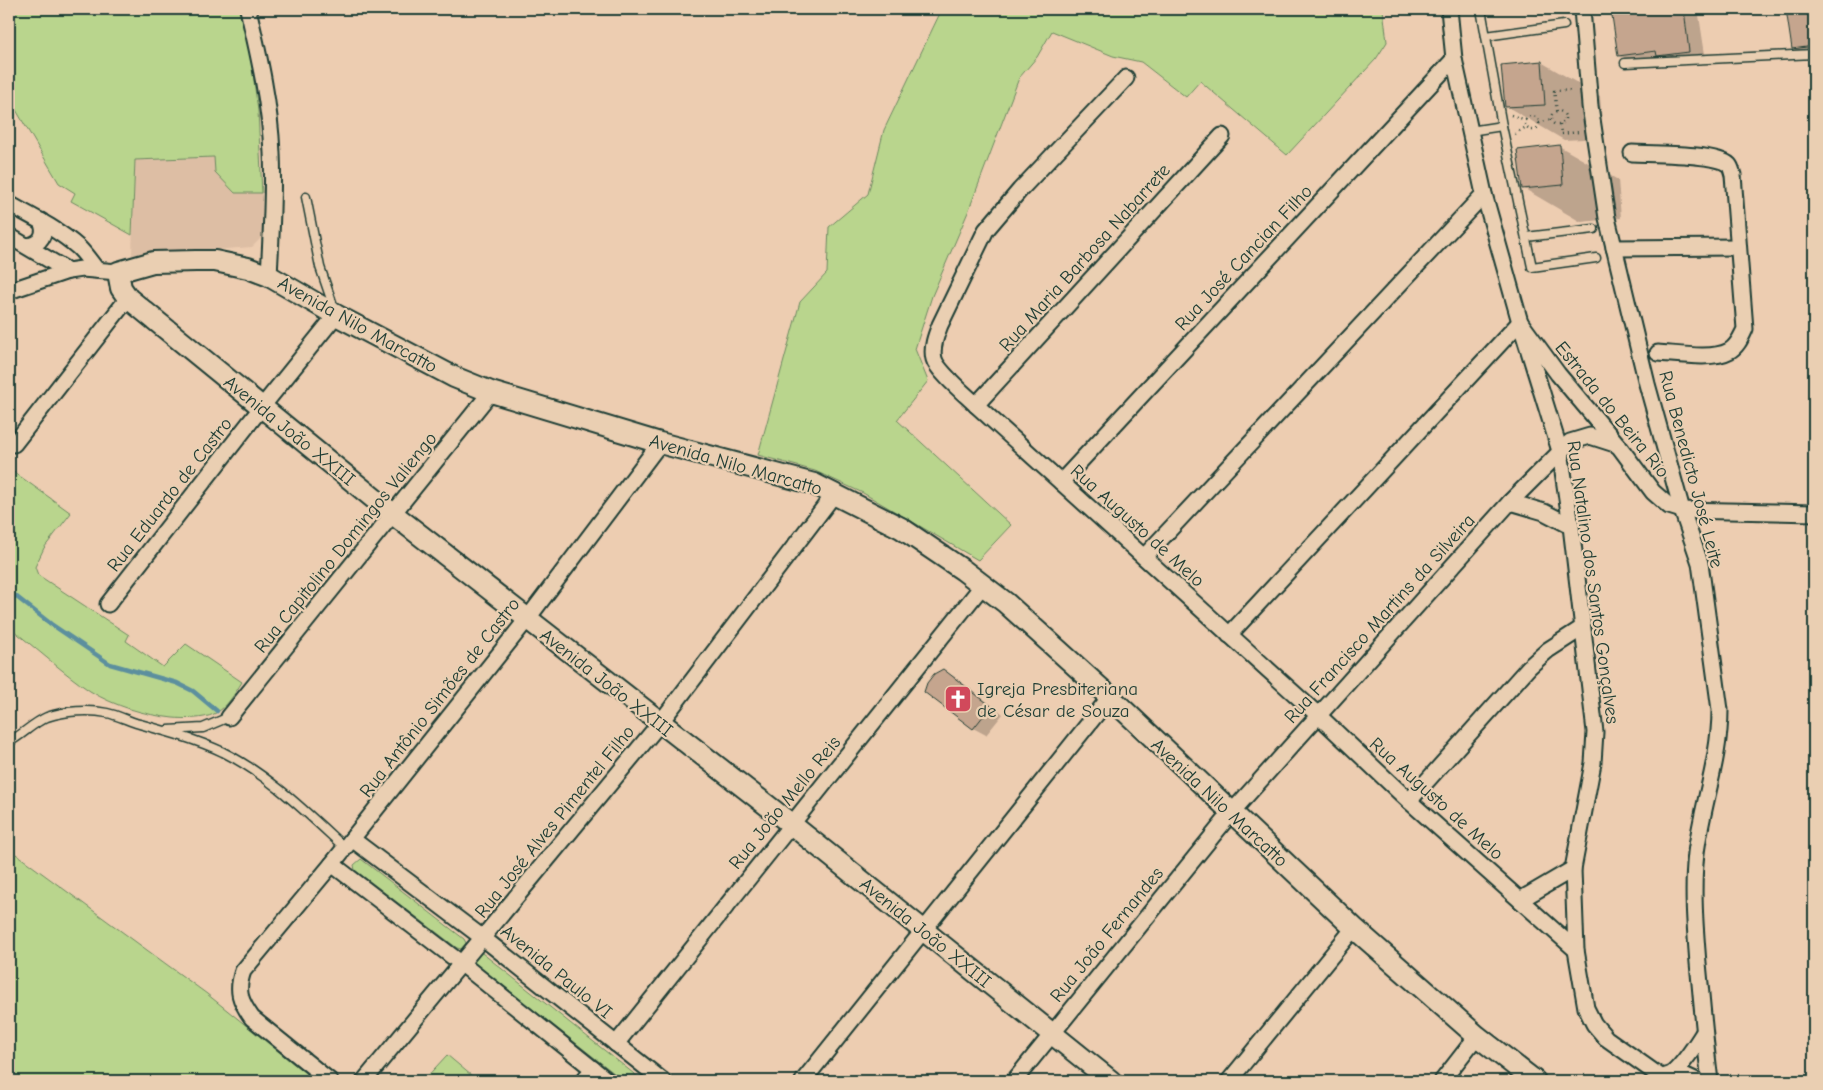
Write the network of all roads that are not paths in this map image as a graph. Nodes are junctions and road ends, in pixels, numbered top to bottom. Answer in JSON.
{"nodes":[{"id":1,"x":248,"y":9,"type":"edge"},
{"id":2,"x":1449,"y":9,"type":"edge"},
{"id":3,"x":1481,"y":9,"type":"edge"},
{"id":4,"x":1582,"y":9,"type":"edge"},
{"id":5,"x":1564,"y":25,"type":"dead end"},
{"id":6,"x":1486,"y":36,"type":"junction"},
{"id":7,"x":1814,"y":54,"type":"edge"},
{"id":8,"x":1454,"y":59,"type":"junction"},
{"id":9,"x":1625,"y":63,"type":"dead end"},
{"id":10,"x":1126,"y":78,"type":"dead end"},
{"id":11,"x":1502,"y":126,"type":"junction"},
{"id":12,"x":1470,"y":131,"type":"junction"},
{"id":13,"x":1222,"y":136,"type":"dead end"},
{"id":14,"x":1632,"y":153,"type":"dead end"},
{"id":15,"x":1484,"y":194,"type":"junction"},
{"id":16,"x":306,"y":197,"type":"dead end"},
{"id":17,"x":9,"y":204,"type":"edge"},
{"id":18,"x":41,"y":221,"type":"junction"},
{"id":19,"x":1594,"y":229,"type":"dead end"},
{"id":20,"x":9,"y":236,"type":"edge"},
{"id":21,"x":1526,"y":237,"type":"junction"},
{"id":22,"x":27,"y":246,"type":"junction"},
{"id":23,"x":1738,"y":247,"type":"junction"},
{"id":24,"x":1614,"y":248,"type":"junction"},
{"id":25,"x":1596,"y":258,"type":"dead end"},
{"id":26,"x":97,"y":270,"type":"junction"},
{"id":27,"x":68,"y":271,"type":"junction"},
{"id":28,"x":118,"y":272,"type":"junction"},
{"id":29,"x":269,"y":276,"type":"junction"},
{"id":30,"x":9,"y":291,"type":"edge"},
{"id":31,"x":128,"y":298,"type":"junction"},
{"id":32,"x":336,"y":315,"type":"junction"},
{"id":33,"x":1520,"y":322,"type":"junction"},
{"id":34,"x":1658,"y":353,"type":"dead end"},
{"id":35,"x":491,"y":392,"type":"junction"},
{"id":36,"x":976,"y":405,"type":"junction"},
{"id":37,"x":261,"y":408,"type":"junction"},
{"id":38,"x":1593,"y":416,"type":"junction"},
{"id":39,"x":1590,"y":436,"type":"junction"},
{"id":40,"x":660,"y":443,"type":"junction"},
{"id":41,"x":14,"y":444,"type":"dead end"},
{"id":42,"x":1618,"y":445,"type":"junction"},
{"id":43,"x":1560,"y":451,"type":"junction"},
{"id":44,"x":1061,"y":482,"type":"junction"},
{"id":45,"x":835,"y":493,"type":"junction"},
{"id":46,"x":1510,"y":502,"type":"junction"},
{"id":47,"x":1682,"y":510,"type":"junction"},
{"id":48,"x":1814,"y":513,"type":"edge"},
{"id":49,"x":393,"y":514,"type":"junction"},
{"id":50,"x":1571,"y":526,"type":"junction"},
{"id":51,"x":1144,"y":557,"type":"junction"},
{"id":52,"x":983,"y":585,"type":"junction"},
{"id":53,"x":108,"y":604,"type":"dead end"},
{"id":54,"x":528,"y":618,"type":"junction"},
{"id":55,"x":1582,"y":628,"type":"junction"},
{"id":56,"x":1229,"y":635,"type":"junction"},
{"id":57,"x":1110,"y":697,"type":"junction"},
{"id":58,"x":1318,"y":715,"type":"junction"},
{"id":59,"x":229,"y":717,"type":"joint"},
{"id":60,"x":660,"y":723,"type":"junction"},
{"id":61,"x":164,"y":730,"type":"junction"},
{"id":62,"x":9,"y":742,"type":"edge"},
{"id":63,"x":1409,"y":801,"type":"junction"},
{"id":64,"x":1231,"y":813,"type":"junction"},
{"id":65,"x":791,"y":824,"type":"junction"},
{"id":66,"x":349,"y":843,"type":"junction"},
{"id":67,"x":332,"y":864,"type":"junction"},
{"id":68,"x":1573,"y":869,"type":"junction"},
{"id":69,"x":1520,"y":900,"type":"junction"},
{"id":70,"x":1354,"y":928,"type":"junction"},
{"id":71,"x":923,"y":929,"type":"junction"},
{"id":72,"x":483,"y":938,"type":"junction"},
{"id":73,"x":1576,"y":950,"type":"junction"},
{"id":74,"x":462,"y":964,"type":"junction"},
{"id":75,"x":1704,"y":1032,"type":"junction"},
{"id":76,"x":1051,"y":1033,"type":"junction"},
{"id":77,"x":1477,"y":1036,"type":"junction"},
{"id":78,"x":616,"y":1044,"type":"junction"},
{"id":79,"x":588,"y":1075,"type":"edge"},
{"id":80,"x":1664,"y":1077,"type":"edge"},
{"id":81,"x":368,"y":1078,"type":"edge"},
{"id":82,"x":330,"y":1081,"type":"edge"},
{"id":83,"x":608,"y":1081,"type":"edge"},
{"id":84,"x":663,"y":1081,"type":"edge"},
{"id":85,"x":803,"y":1081,"type":"edge"},
{"id":86,"x":1014,"y":1081,"type":"edge"},
{"id":87,"x":1111,"y":1081,"type":"edge"},
{"id":88,"x":1229,"y":1081,"type":"edge"},
{"id":89,"x":1442,"y":1081,"type":"edge"},
{"id":90,"x":1535,"y":1081,"type":"edge"},
{"id":91,"x":1697,"y":1081,"type":"edge"},
{"id":92,"x":1710,"y":1081,"type":"edge"}],
"edges":[{"from":1,"to":29,"type":"street"},
{"from":2,"to":8,"type":"street","name":"Rua Natalino dos Santos Gonçalves"},
{"from":3,"to":6,"type":"lane"},
{"from":4,"to":24,"type":"street","name":"Rua Benedicto José Leite"},
{"from":5,"to":6,"type":"lane"},
{"from":6,"to":11,"type":"lane"},
{"from":7,"to":9,"type":"lane"},
{"from":8,"to":12,"type":"street","name":"Rua Natalino dos Santos Gonçalves"},
{"from":8,"to":44,"type":"street","name":"Rua José Cancian Filho"},
{"from":10,"to":36,"type":"street","name":"Rua Augusto de Melo"},
{"from":11,"to":12,"type":"lane"},
{"from":11,"to":21,"type":"lane"},
{"from":12,"to":15,"type":"street","name":"Rua Natalino dos Santos Gonçalves"},
{"from":13,"to":36,"type":"street","name":"Rua Maria Barbosa Nabarrete"},
{"from":14,"to":23,"type":"street"},
{"from":15,"to":33,"type":"street","name":"Rua Natalino dos Santos Gonçalves"},
{"from":15,"to":51,"type":"street"},
{"from":16,"to":32,"type":"lane"},
{"from":17,"to":18,"type":"street"},
{"from":18,"to":22,"type":"street"},
{"from":18,"to":26,"type":"street"},
{"from":19,"to":21,"type":"lane"},
{"from":20,"to":22,"type":"street"},
{"from":21,"to":25,"type":"lane"},
{"from":22,"to":27,"type":"street"},
{"from":23,"to":24,"type":"street"},
{"from":23,"to":34,"type":"street"},
{"from":24,"to":47,"type":"street","name":"Rua Benedicto José Leite"},
{"from":26,"to":27,"type":"street"},
{"from":26,"to":28,"type":"street"},
{"from":27,"to":30,"type":"street"},
{"from":28,"to":29,"type":"street","name":"Avenida Nilo Marcatto"},
{"from":28,"to":31,"type":"street","name":"Avenida João XXIII"},
{"from":29,"to":32,"type":"street","name":"Avenida Nilo Marcatto"},
{"from":31,"to":37,"type":"street","name":"Avenida João XXIII"},
{"from":31,"to":41,"type":"street"},
{"from":32,"to":35,"type":"street","name":"Avenida Nilo Marcatto"},
{"from":32,"to":37,"type":"street","name":"Rua Eduardo de Castro"},
{"from":33,"to":38,"type":"street","name":"Estrada do Beira Rio"},
{"from":33,"to":43,"type":"street","name":"Rua Natalino dos Santos Gonçalves"},
{"from":33,"to":56,"type":"street"},
{"from":35,"to":40,"type":"street","name":"Avenida Nilo Marcatto"},
{"from":35,"to":49,"type":"street","name":"Rua Capitolino Domingos Valiengo"},
{"from":36,"to":44,"type":"street","name":"Rua Augusto de Melo"},
{"from":37,"to":49,"type":"street","name":"Avenida João XXIII"},
{"from":37,"to":53,"type":"street","name":"Rua Eduardo de Castro"},
{"from":38,"to":39,"type":"street"},
{"from":38,"to":42,"type":"street","name":"Estrada do Beira Rio"},
{"from":39,"to":42,"type":"street"},
{"from":39,"to":43,"type":"street","name":"Rua Francisco Martins da Silveira"},
{"from":40,"to":45,"type":"street","name":"Avenida Nilo Marcatto"},
{"from":40,"to":54,"type":"street","name":"Rua Antônio Simões de Castro"},
{"from":42,"to":47,"type":"street","name":"Estrada do Beira Rio"},
{"from":43,"to":46,"type":"street","name":"Rua Francisco Martins da Silveira"},
{"from":43,"to":50,"type":"street","name":"Rua Natalino dos Santos Gonçalves"},
{"from":44,"to":51,"type":"street","name":"Rua Augusto de Melo"},
{"from":45,"to":52,"type":"street","name":"Avenida Nilo Marcatto"},
{"from":45,"to":60,"type":"street","name":"Rua José Alves Pimentel Filho"},
{"from":46,"to":50,"type":"street"},
{"from":46,"to":58,"type":"street","name":"Rua Francisco Martins da Silveira"},
{"from":47,"to":48,"type":"street"},
{"from":47,"to":75,"type":"street","name":"Rua Benedicto José Leite"},
{"from":49,"to":54,"type":"street","name":"Avenida João XXIII"},
{"from":49,"to":59,"type":"street","name":"Rua Capitolino Domingos Valiengo"},
{"from":50,"to":55,"type":"street","name":"Rua Natalino dos Santos Gonçalves"},
{"from":51,"to":56,"type":"street","name":"Rua Augusto de Melo"},
{"from":52,"to":57,"type":"street","name":"Avenida Nilo Marcatto"},
{"from":52,"to":65,"type":"street","name":"Rua João Mello Reis"},
{"from":54,"to":60,"type":"street","name":"Avenida João XXIII"},
{"from":54,"to":66,"type":"street","name":"Rua Antônio Simões de Castro"},
{"from":55,"to":63,"type":"street"},
{"from":55,"to":68,"type":"street","name":"Rua Natalino dos Santos Gonçalves"},
{"from":56,"to":58,"type":"street","name":"Rua Augusto de Melo"},
{"from":57,"to":64,"type":"street","name":"Avenida Nilo Marcatto"},
{"from":57,"to":71,"type":"street"},
{"from":58,"to":63,"type":"street","name":"Rua Augusto de Melo"},
{"from":58,"to":64,"type":"street","name":"Rua Francisco Martins da Silveira"},
{"from":59,"to":61,"type":"lane"},
{"from":60,"to":65,"type":"street","name":"Avenida João XXIII"},
{"from":60,"to":72,"type":"street","name":"Rua José Alves Pimentel Filho"},
{"from":61,"to":62,"type":"lane"},
{"from":61,"to":66,"type":"lane"},
{"from":63,"to":69,"type":"street","name":"Rua Augusto de Melo"},
{"from":64,"to":70,"type":"street","name":"Avenida Nilo Marcatto"},
{"from":64,"to":76,"type":"street","name":"Rua João Fernandes"},
{"from":65,"to":71,"type":"street","name":"Avenida João XXIII"},
{"from":65,"to":78,"type":"street","name":"Rua João Mello Reis"},
{"from":66,"to":67,"type":"street","name":"Rua Antônio Simões de Castro"},
{"from":66,"to":72,"type":"street","name":"Avenida Paulo VI"},
{"from":67,"to":74,"type":"street"},
{"from":67,"to":82,"type":"street","name":"Rua Antônio Simões de Castro"},
{"from":68,"to":69,"type":"street"},
{"from":68,"to":73,"type":"street","name":"Rua Natalino dos Santos Gonçalves"},
{"from":69,"to":73,"type":"street","name":"Rua Augusto de Melo"},
{"from":70,"to":77,"type":"street","name":"Avenida Nilo Marcatto"},
{"from":70,"to":88,"type":"street"},
{"from":71,"to":76,"type":"street","name":"Avenida João XXIII"},
{"from":71,"to":85,"type":"street"},
{"from":72,"to":74,"type":"street","name":"Rua José Alves Pimentel Filho"},
{"from":72,"to":78,"type":"street","name":"Avenida Paulo VI"},
{"from":73,"to":80,"type":"street","name":"Rua Natalino dos Santos Gonçalves"},
{"from":74,"to":79,"type":"street"},
{"from":74,"to":81,"type":"street","name":"Rua José Alves Pimentel Filho"},
{"from":75,"to":80,"type":"street"},
{"from":75,"to":92,"type":"street","name":"Rua Benedicto José Leite"},
{"from":76,"to":86,"type":"street","name":"Rua João Fernandes"},
{"from":76,"to":87,"type":"street","name":"Avenida João XXIII"},
{"from":77,"to":89,"type":"street"},
{"from":77,"to":90,"type":"street","name":"Avenida Nilo Marcatto"},
{"from":78,"to":84,"type":"street","name":"Avenida Paulo VI"},
{"from":79,"to":83,"type":"street"},
{"from":80,"to":91,"type":"street","name":"Rua Natalino dos Santos Gonçalves"}]}
